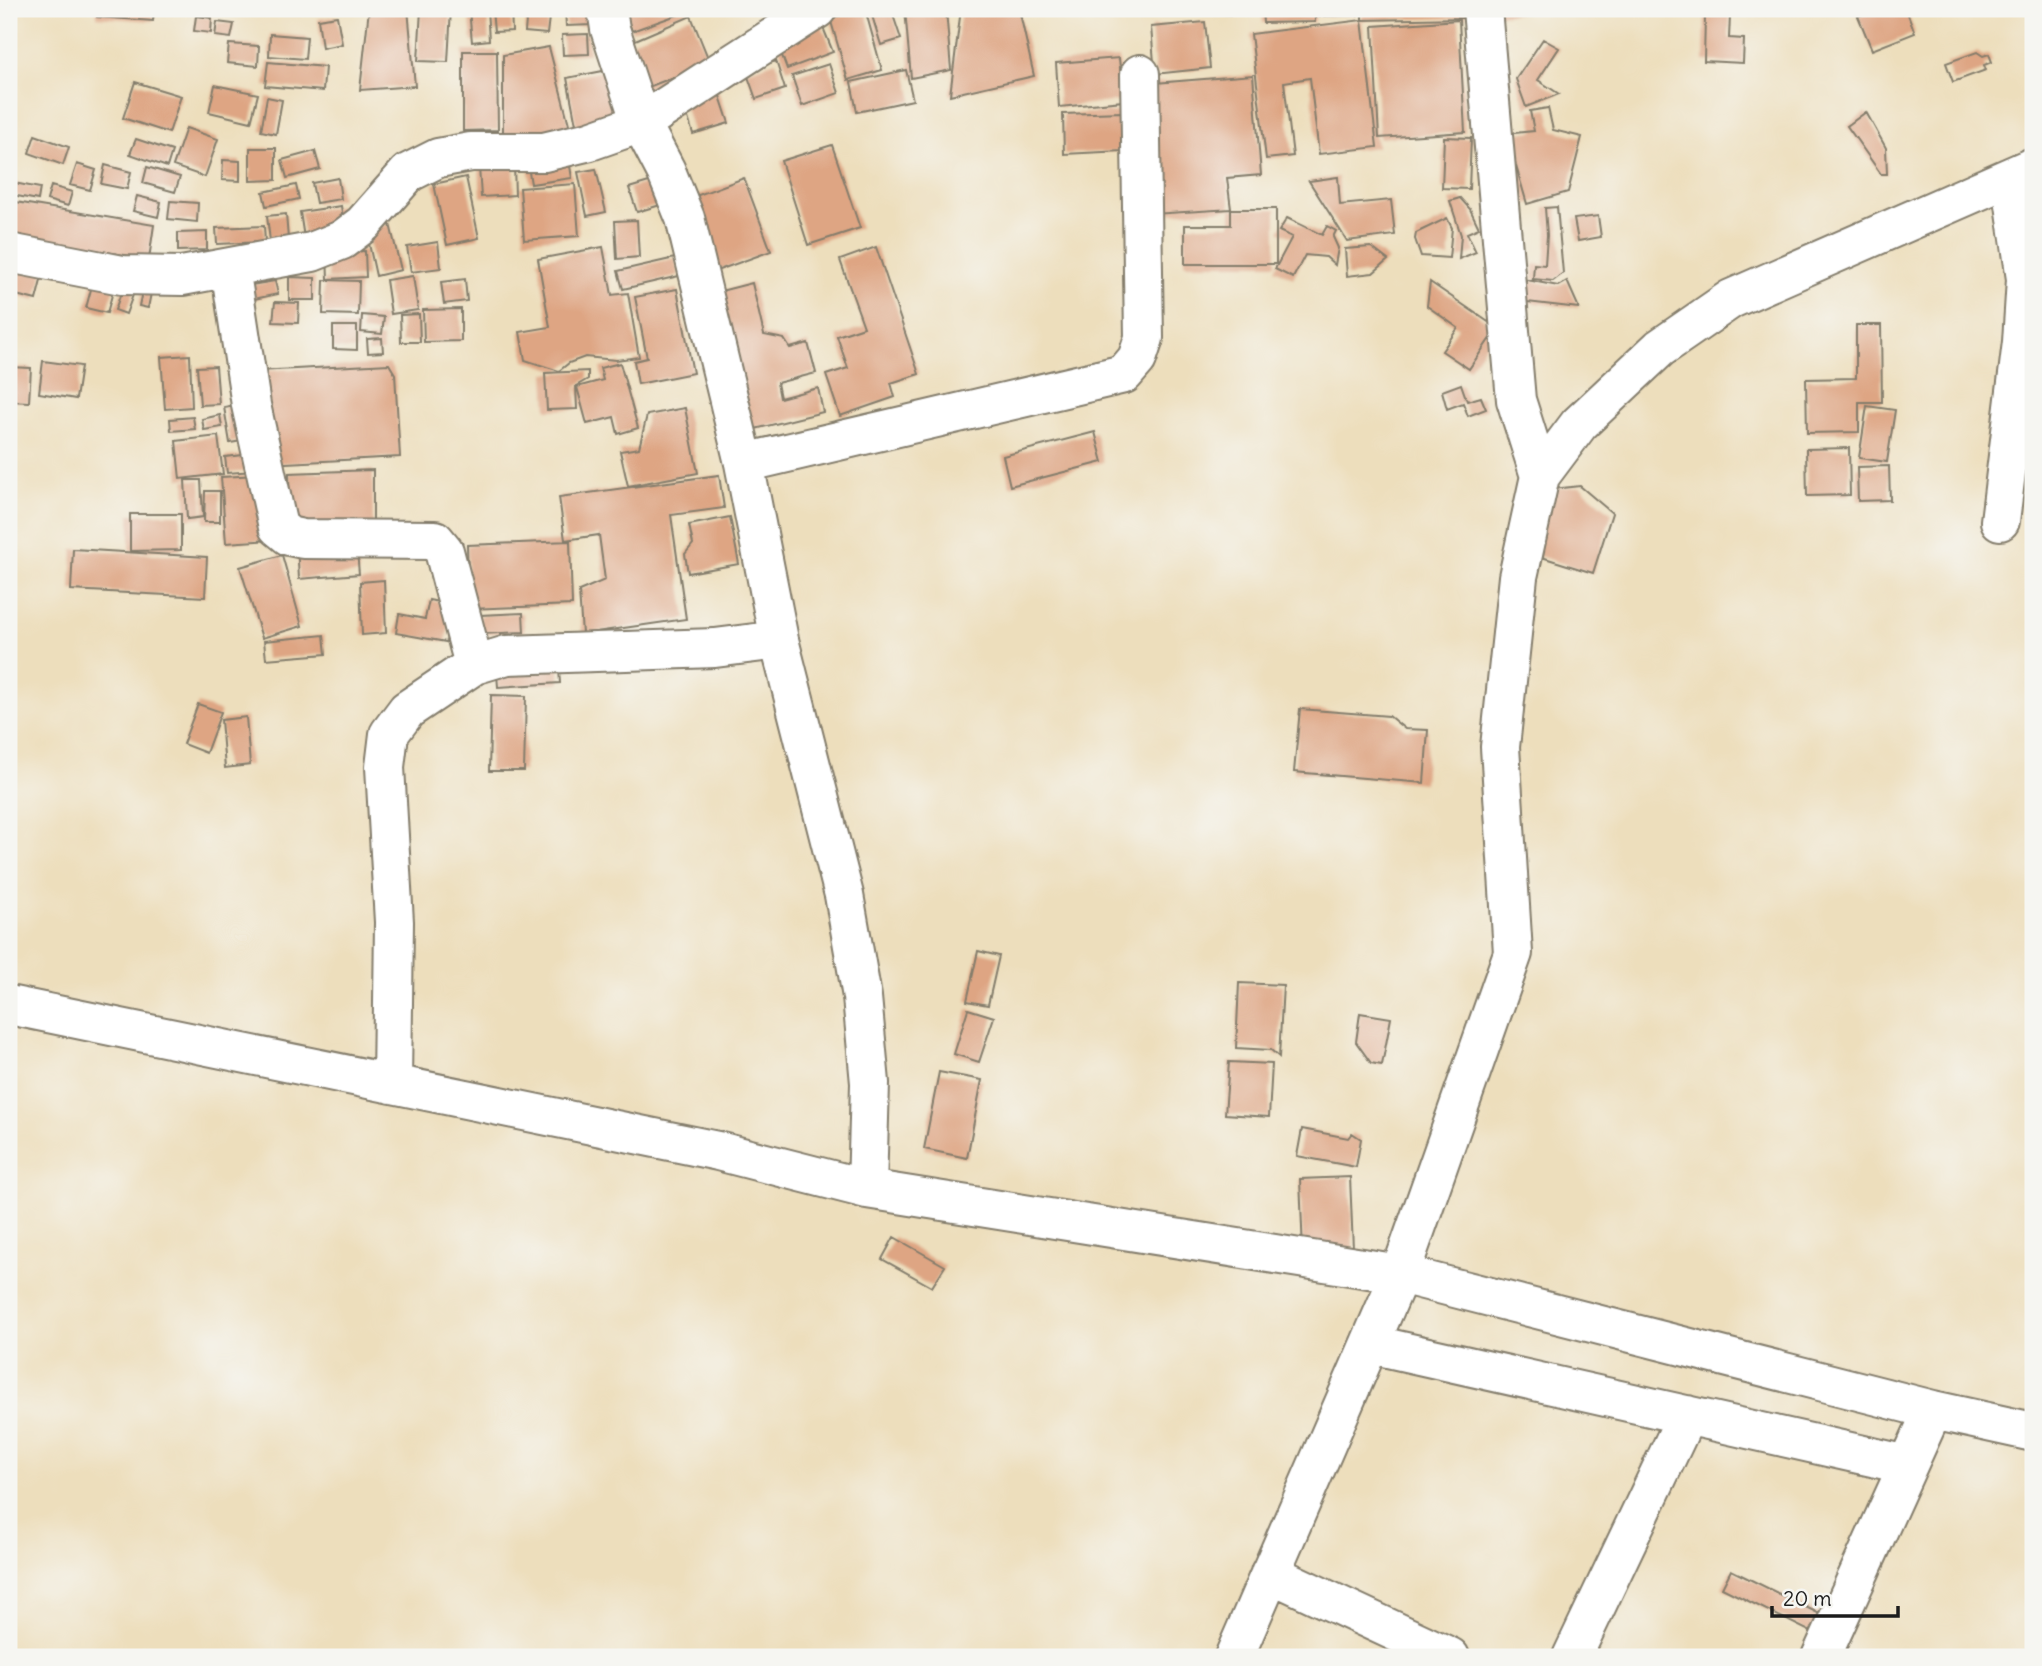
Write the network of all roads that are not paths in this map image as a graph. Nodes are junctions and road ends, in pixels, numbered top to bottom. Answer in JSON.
{"nodes":[{"id":1,"x":607,"y":9,"type":"edge"},
{"id":2,"x":817,"y":9,"type":"edge"},
{"id":3,"x":1482,"y":9,"type":"edge"},
{"id":4,"x":1140,"y":74,"type":"dead end"},
{"id":5,"x":641,"y":123,"type":"junction"},
{"id":6,"x":2022,"y":172,"type":"edge"},
{"id":7,"x":9,"y":253,"type":"edge"},
{"id":8,"x":229,"y":267,"type":"junction"},
{"id":9,"x":744,"y":463,"type":"junction"},
{"id":10,"x":1540,"y":476,"type":"junction"},
{"id":11,"x":2000,"y":521,"type":"dead end"},
{"id":12,"x":779,"y":640,"type":"junction"},
{"id":13,"x":474,"y":665,"type":"junction"},
{"id":14,"x":9,"y":1005,"type":"edge"},
{"id":15,"x":392,"y":1084,"type":"junction"},
{"id":16,"x":867,"y":1189,"type":"junction"},
{"id":17,"x":1400,"y":1273,"type":"junction"},
{"id":18,"x":1370,"y":1344,"type":"junction"},
{"id":19,"x":1933,"y":1410,"type":"junction"},
{"id":20,"x":1687,"y":1415,"type":"junction"},
{"id":21,"x":2033,"y":1432,"type":"edge"},
{"id":22,"x":1908,"y":1465,"type":"junction"},
{"id":23,"x":1270,"y":1573,"type":"junction"},
{"id":24,"x":1234,"y":1657,"type":"edge"},
{"id":25,"x":1450,"y":1657,"type":"edge"},
{"id":26,"x":1573,"y":1657,"type":"edge"},
{"id":27,"x":1821,"y":1657,"type":"edge"}],
"edges":[{"from":1,"to":5,"type":"street"},
{"from":2,"to":5,"type":"street"},
{"from":3,"to":10,"type":"street"},
{"from":4,"to":9,"type":"street"},
{"from":5,"to":8,"type":"street"},
{"from":5,"to":9,"type":"street"},
{"from":6,"to":10,"type":"street"},
{"from":6,"to":11,"type":"street"},
{"from":7,"to":8,"type":"street"},
{"from":8,"to":13,"type":"street"},
{"from":9,"to":12,"type":"street"},
{"from":10,"to":17,"type":"street"},
{"from":12,"to":13,"type":"street"},
{"from":12,"to":16,"type":"street"},
{"from":13,"to":15,"type":"street"},
{"from":14,"to":15,"type":"street"},
{"from":15,"to":16,"type":"street"},
{"from":16,"to":17,"type":"street"},
{"from":17,"to":18,"type":"street"},
{"from":17,"to":19,"type":"street"},
{"from":18,"to":20,"type":"street"},
{"from":18,"to":23,"type":"street"},
{"from":19,"to":21,"type":"street"},
{"from":19,"to":22,"type":"street"},
{"from":20,"to":22,"type":"street"},
{"from":20,"to":26,"type":"street"},
{"from":22,"to":27,"type":"street"},
{"from":23,"to":24,"type":"street"},
{"from":23,"to":25,"type":"street"}]}
